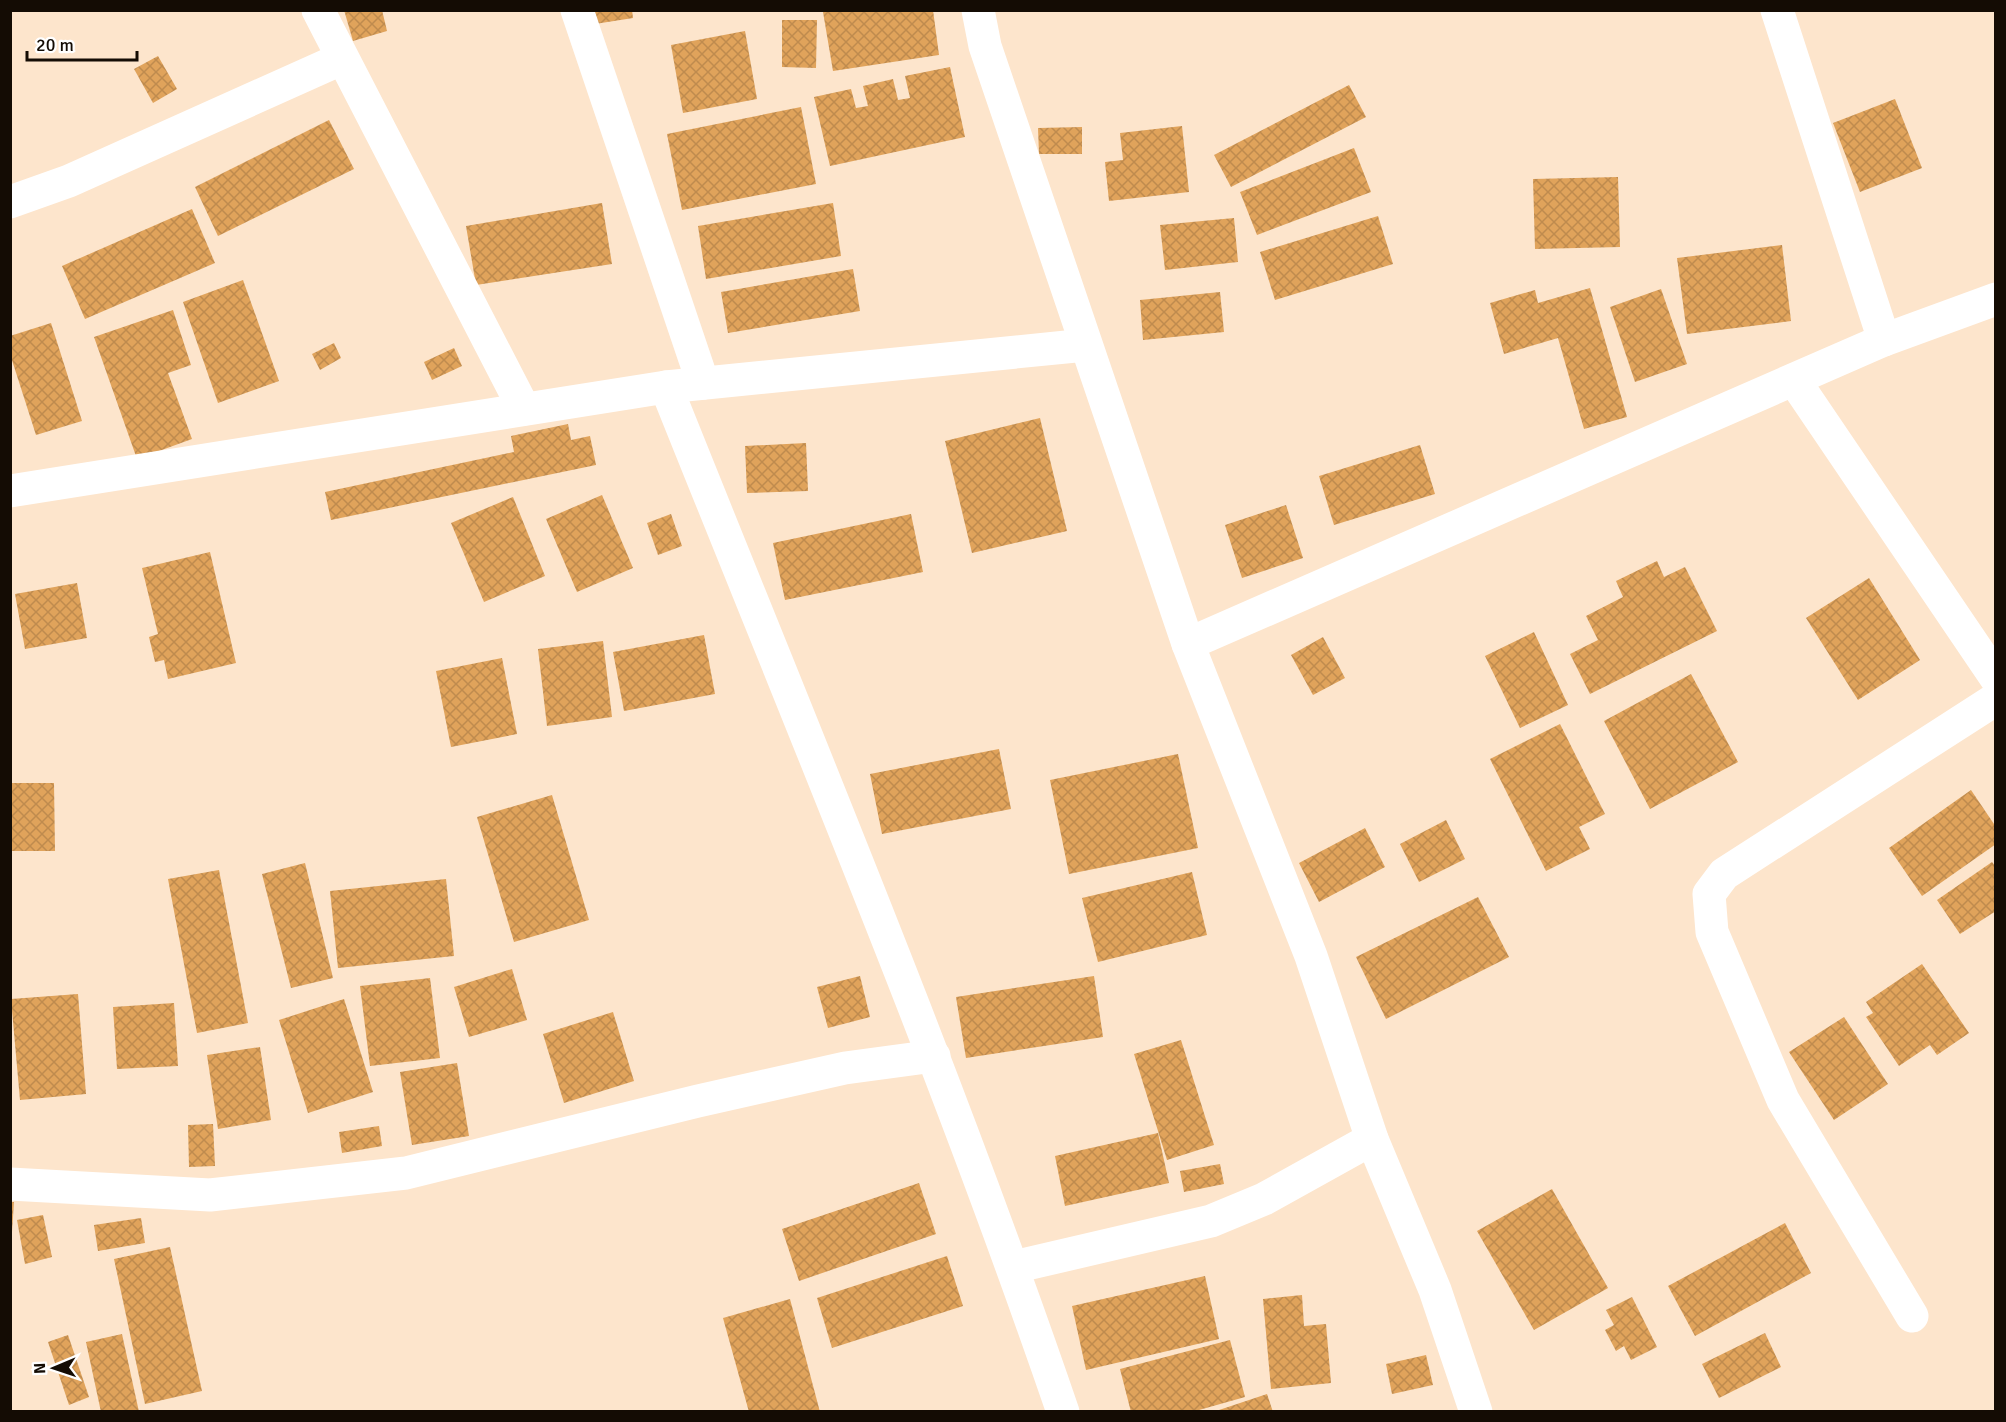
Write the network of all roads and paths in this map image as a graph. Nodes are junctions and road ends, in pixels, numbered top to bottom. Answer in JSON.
{"nodes":[{"id":1,"x":318,"y":10,"type":"edge"},
{"id":2,"x":577,"y":10,"type":"edge"},
{"id":3,"x":978,"y":10,"type":"edge"},
{"id":4,"x":1777,"y":10,"type":"edge"},
{"id":5,"x":340,"y":59,"type":"junction"},
{"id":6,"x":10,"y":202,"type":"edge"},
{"id":7,"x":1995,"y":299,"type":"edge"},
{"id":8,"x":1884,"y":340,"type":"junction"},
{"id":9,"x":1086,"y":345,"type":"junction"},
{"id":10,"x":1794,"y":380,"type":"junction"},
{"id":11,"x":703,"y":383,"type":"junction"},
{"id":12,"x":666,"y":387,"type":"junction"},
{"id":13,"x":524,"y":409,"type":"junction"},
{"id":14,"x":10,"y":491,"type":"edge"},
{"id":15,"x":1188,"y":644,"type":"junction"},
{"id":16,"x":1995,"y":678,"type":"edge"},
{"id":17,"x":1995,"y":699,"type":"edge"},
{"id":18,"x":934,"y":1056,"type":"junction"},
{"id":19,"x":1372,"y":1139,"type":"junction"},
{"id":20,"x":10,"y":1184,"type":"edge"},
{"id":21,"x":1014,"y":1267,"type":"junction"},
{"id":22,"x":1912,"y":1316,"type":"dead end"},
{"id":23,"x":1063,"y":1412,"type":"edge"},
{"id":24,"x":1476,"y":1412,"type":"edge"}],
"edges":[{"from":1,"to":5,"type":"street"},
{"from":2,"to":11,"type":"street"},
{"from":3,"to":9,"type":"street"},
{"from":4,"to":8,"type":"street"},
{"from":5,"to":6,"type":"street"},
{"from":5,"to":13,"type":"street"},
{"from":7,"to":8,"type":"street"},
{"from":8,"to":10,"type":"street"},
{"from":9,"to":11,"type":"street"},
{"from":9,"to":15,"type":"street"},
{"from":10,"to":15,"type":"street"},
{"from":10,"to":16,"type":"street"},
{"from":11,"to":12,"type":"street"},
{"from":12,"to":13,"type":"street"},
{"from":12,"to":18,"type":"street"},
{"from":13,"to":14,"type":"street"},
{"from":15,"to":19,"type":"street"},
{"from":17,"to":22,"type":"street"},
{"from":18,"to":20,"type":"street"},
{"from":18,"to":21,"type":"street"},
{"from":19,"to":21,"type":"street"},
{"from":19,"to":24,"type":"street"},
{"from":21,"to":23,"type":"street"}]}
